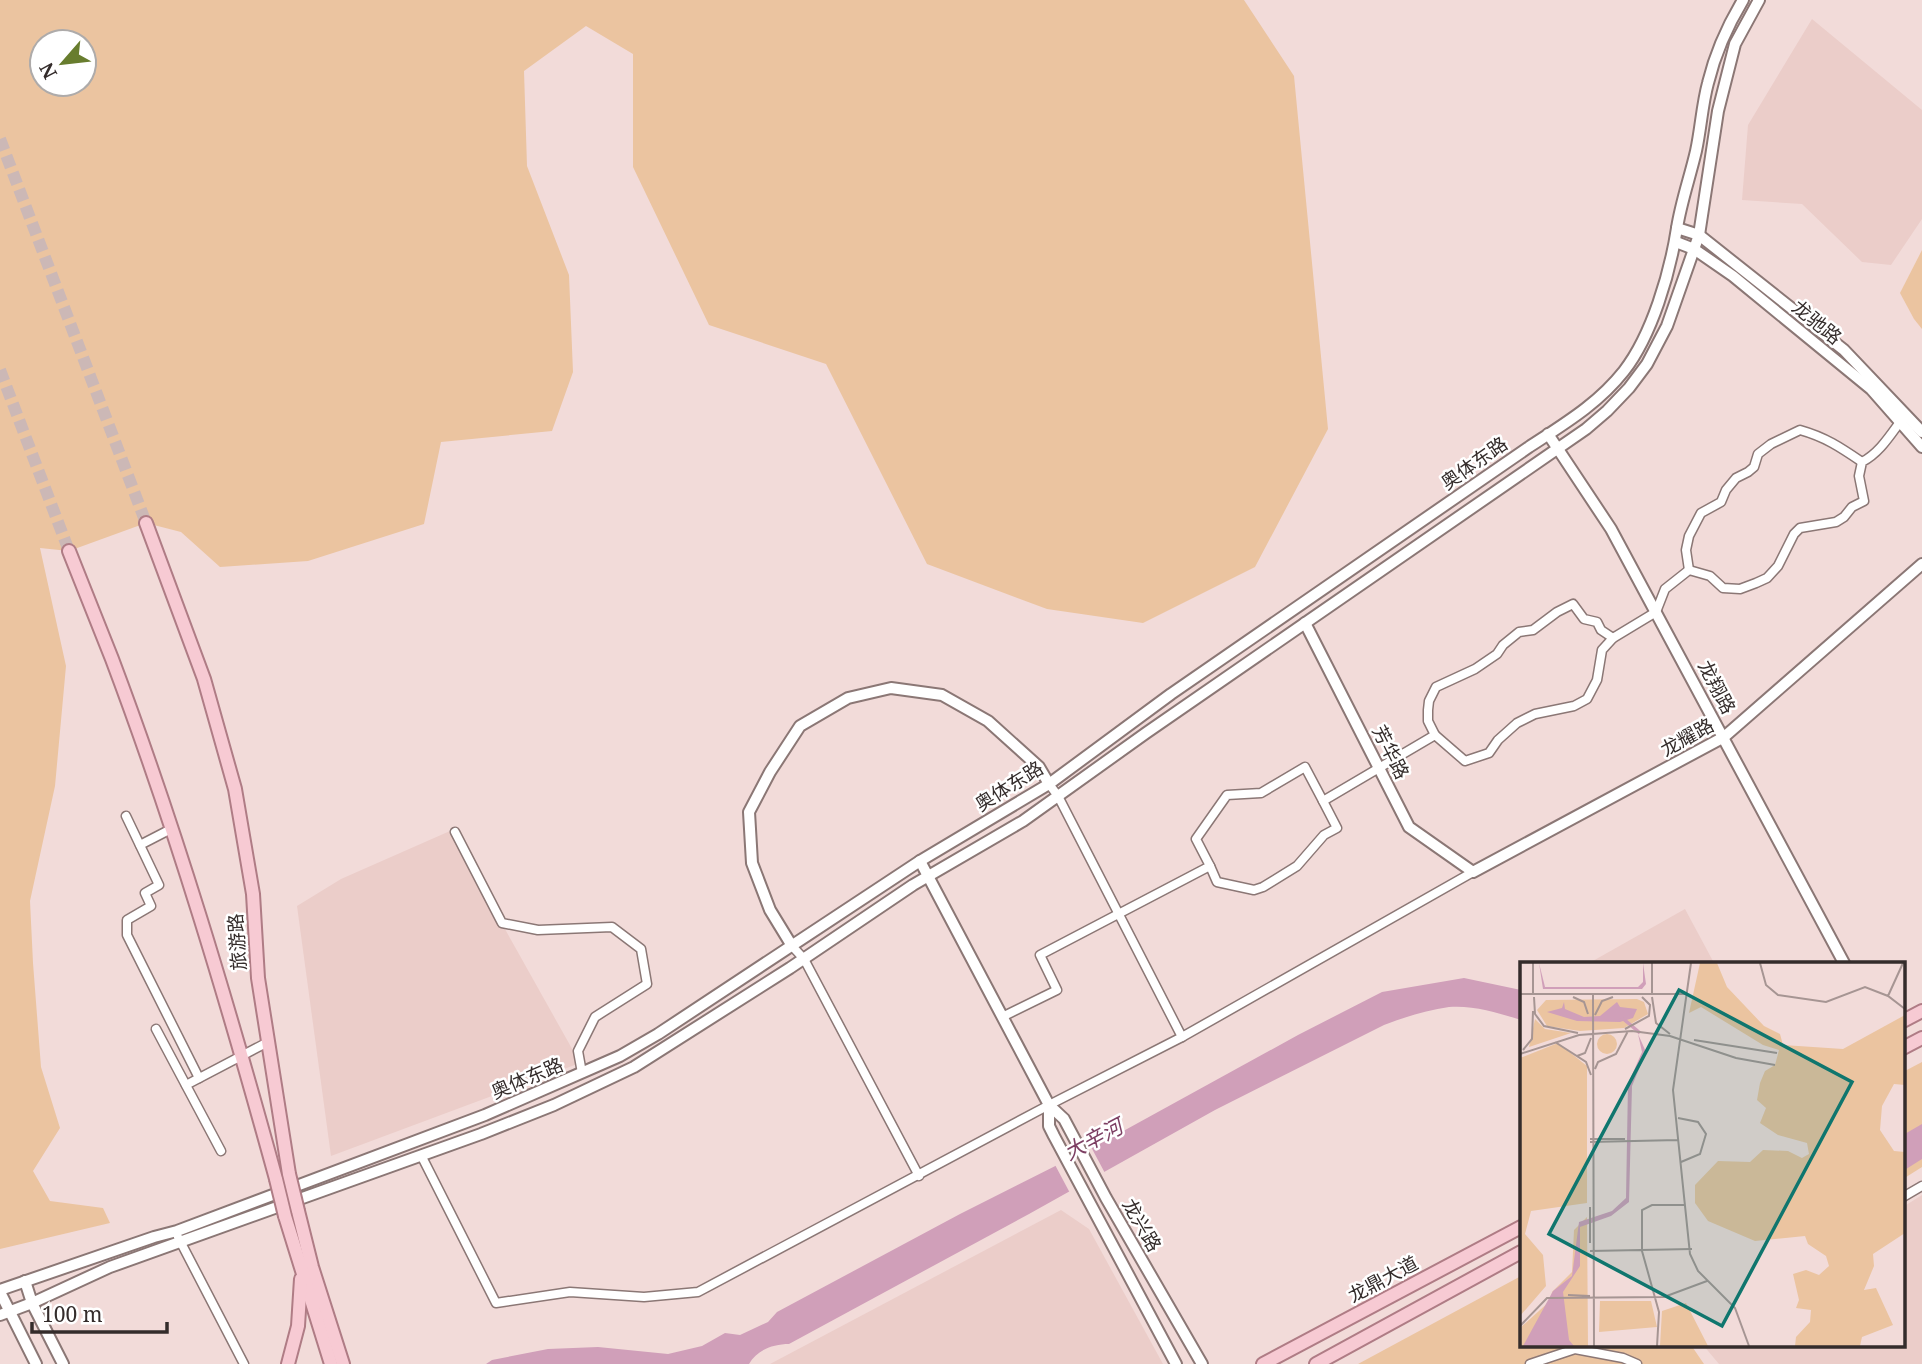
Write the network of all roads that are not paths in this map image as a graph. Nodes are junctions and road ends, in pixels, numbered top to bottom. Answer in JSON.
{"nodes":[{"id":1,"x":1759,"y":0,"type":"edge"},
{"id":2,"x":1738,"y":1,"type":"edge"},
{"id":3,"x":1677,"y":228,"type":"junction"},
{"id":4,"x":1699,"y":235,"type":"junction"},
{"id":5,"x":1676,"y":242,"type":"junction"},
{"id":6,"x":1694,"y":249,"type":"junction"},
{"id":7,"x":1900,"y":422,"type":"junction"},
{"id":8,"x":1922,"y":432,"type":"edge"},
{"id":9,"x":1548,"y":434,"type":"junction"},
{"id":10,"x":1922,"y":447,"type":"edge"},
{"id":11,"x":1559,"y":449,"type":"junction"},
{"id":12,"x":1862,"y":462,"type":"junction"},
{"id":13,"x":146,"y":523,"type":"tunnel mouth"},
{"id":14,"x":69,"y":551,"type":"tunnel mouth"},
{"id":15,"x":1922,"y":564,"type":"edge"},
{"id":16,"x":1689,"y":570,"type":"junction"},
{"id":17,"x":1656,"y":612,"type":"junction"},
{"id":18,"x":1305,"y":623,"type":"junction"},
{"id":19,"x":1613,"y":638,"type":"junction"},
{"id":20,"x":1435,"y":735,"type":"junction"},
{"id":21,"x":1724,"y":737,"type":"junction"},
{"id":22,"x":1380,"y":769,"type":"junction"},
{"id":23,"x":1048,"y":784,"type":"junction"},
{"id":24,"x":1058,"y":796,"type":"junction"},
{"id":25,"x":1323,"y":801,"type":"junction"},
{"id":26,"x":125,"y":816,"type":"dead end"},
{"id":27,"x":171,"y":829,"type":"junction"},
{"id":28,"x":455,"y":832,"type":"dead end"},
{"id":29,"x":140,"y":845,"type":"junction"},
{"id":30,"x":920,"y":861,"type":"junction"},
{"id":31,"x":1210,"y":866,"type":"junction"},
{"id":32,"x":1473,"y":873,"type":"junction"},
{"id":33,"x":928,"y":878,"type":"junction"},
{"id":34,"x":792,"y":946,"type":"junction"},
{"id":35,"x":804,"y":959,"type":"junction"},
{"id":36,"x":1843,"y":962,"type":"edge"},
{"id":37,"x":1922,"y":1011,"type":"edge"},
{"id":38,"x":1002,"y":1017,"type":"junction"},
{"id":39,"x":1904,"y":1020,"type":"edge"},
{"id":40,"x":156,"y":1028,"type":"dead end"},
{"id":41,"x":1181,"y":1037,"type":"junction"},
{"id":42,"x":1922,"y":1038,"type":"edge"},
{"id":43,"x":268,"y":1042,"type":"junction"},
{"id":44,"x":1904,"y":1047,"type":"edge"},
{"id":45,"x":241,"y":1056,"type":"junction"},
{"id":46,"x":582,"y":1073,"type":"junction"},
{"id":47,"x":199,"y":1078,"type":"junction"},
{"id":48,"x":186,"y":1085,"type":"junction"},
{"id":49,"x":1049,"y":1105,"type":"junction"},
{"id":50,"x":221,"y":1151,"type":"dead end"},
{"id":51,"x":421,"y":1155,"type":"junction"},
{"id":52,"x":919,"y":1176,"type":"junction"},
{"id":53,"x":1922,"y":1185,"type":"edge"},
{"id":54,"x":1904,"y":1196,"type":"edge"},
{"id":55,"x":1520,"y":1228,"type":"edge"},
{"id":56,"x":178,"y":1236,"type":"junction"},
{"id":57,"x":1520,"y":1253,"type":"edge"},
{"id":58,"x":301,"y":1272,"type":"junction"},
{"id":59,"x":25,"y":1281,"type":"junction"},
{"id":60,"x":0,"y":1291,"type":"edge"},
{"id":61,"x":32,"y":1303,"type":"junction"},
{"id":62,"x":5,"y":1314,"type":"edge"},
{"id":63,"x":36,"y":1364,"type":"edge"},
{"id":64,"x":63,"y":1364,"type":"edge"},
{"id":65,"x":244,"y":1364,"type":"edge"},
{"id":66,"x":288,"y":1364,"type":"edge"},
{"id":67,"x":331,"y":1364,"type":"edge"},
{"id":68,"x":343,"y":1364,"type":"edge"},
{"id":69,"x":1176,"y":1364,"type":"edge"},
{"id":70,"x":1202,"y":1364,"type":"edge"},
{"id":71,"x":1264,"y":1364,"type":"edge"},
{"id":72,"x":1316,"y":1364,"type":"edge"},
{"id":73,"x":1530,"y":1364,"type":"edge"},
{"id":74,"x":1637,"y":1364,"type":"edge"}],
"edges":[{"from":1,"to":4,"type":"main road"},
{"from":2,"to":3,"type":"main road","name":"奥体东路"},
{"from":3,"to":4,"type":"main road","name":"龙驰路"},
{"from":3,"to":5,"type":"main road","name":"奥体东路"},
{"from":4,"to":6,"type":"main road"},
{"from":4,"to":8,"type":"main road","name":"龙驰路"},
{"from":5,"to":6,"type":"main road","name":"龙驰路"},
{"from":5,"to":9,"type":"main road","name":"奥体东路"},
{"from":6,"to":7,"type":"main road","name":"龙驰路"},
{"from":6,"to":11,"type":"main road"},
{"from":7,"to":10,"type":"main road","name":"龙驰路"},
{"from":7,"to":12,"type":"street"},
{"from":9,"to":11,"type":"main road","name":"龙翔路"},
{"from":9,"to":23,"type":"main road","name":"奥体东路"},
{"from":11,"to":17,"type":"main road","name":"龙翔路"},
{"from":11,"to":18,"type":"main road"},
{"from":12,"to":16,"type":"street"},
{"from":12,"to":16,"type":"street"},
{"from":13,"to":43,"type":"main road","name":"旅游路"},
{"from":14,"to":27,"type":"main road","name":"旅游路"},
{"from":15,"to":21,"type":"main road","name":"龙耀路"},
{"from":16,"to":17,"type":"street"},
{"from":17,"to":19,"type":"street"},
{"from":17,"to":21,"type":"main road","name":"龙翔路"},
{"from":18,"to":22,"type":"main road","name":"芳华路"},
{"from":18,"to":24,"type":"main road"},
{"from":19,"to":20,"type":"street"},
{"from":19,"to":20,"type":"street"},
{"from":20,"to":22,"type":"street"},
{"from":21,"to":32,"type":"main road","name":"龙耀路"},
{"from":21,"to":36,"type":"main road","name":"龙翔路"},
{"from":22,"to":25,"type":"street"},
{"from":22,"to":32,"type":"main road","name":"芳华路"},
{"from":23,"to":24,"type":"street"},
{"from":23,"to":30,"type":"main road","name":"奥体东路"},
{"from":23,"to":34,"type":"main road"},
{"from":24,"to":33,"type":"main road"},
{"from":24,"to":41,"type":"street"},
{"from":25,"to":31,"type":"street"},
{"from":25,"to":31,"type":"street"},
{"from":26,"to":29,"type":"street"},
{"from":27,"to":29,"type":"street"},
{"from":27,"to":45,"type":"main road","name":"旅游路"},
{"from":28,"to":46,"type":"street"},
{"from":29,"to":47,"type":"street"},
{"from":30,"to":33,"type":"main road","name":"龙兴路"},
{"from":30,"to":34,"type":"main road","name":"奥体东路"},
{"from":31,"to":38,"type":"street"},
{"from":32,"to":41,"type":"street"},
{"from":33,"to":35,"type":"main road"},
{"from":33,"to":38,"type":"main road","name":"龙兴路"},
{"from":34,"to":35,"type":"street"},
{"from":34,"to":46,"type":"main road","name":"奥体东路"},
{"from":35,"to":51,"type":"main road"},
{"from":35,"to":52,"type":"street"},
{"from":37,"to":39,"type":"main road"},
{"from":38,"to":49,"type":"main road","name":"龙兴路"},
{"from":40,"to":48,"type":"street"},
{"from":41,"to":49,"type":"street"},
{"from":42,"to":44,"type":"main road"},
{"from":43,"to":45,"type":"street"},
{"from":43,"to":68,"type":"main road","name":"旅游路","bridge":true},
{"from":45,"to":47,"type":"street"},
{"from":45,"to":58,"type":"main road","name":"旅游路","bridge":true},
{"from":46,"to":56,"type":"main road","name":"奥体东路"},
{"from":47,"to":48,"type":"street"},
{"from":48,"to":50,"type":"street"},
{"from":49,"to":52,"type":"street"},
{"from":49,"to":69,"type":"main road","name":"龙兴路"},
{"from":49,"to":70,"type":"main road","name":"龙兴路"},
{"from":51,"to":52,"type":"street"},
{"from":51,"to":56,"type":"main road"},
{"from":53,"to":54,"type":"street"},
{"from":55,"to":71,"type":"main road","name":"龙鼎大道"},
{"from":56,"to":59,"type":"main road","name":"奥体东路"},
{"from":56,"to":61,"type":"main road"},
{"from":56,"to":65,"type":"street"},
{"from":57,"to":72,"type":"main road"},
{"from":58,"to":66,"type":"main road"},
{"from":58,"to":67,"type":"main road","name":"旅游路"},
{"from":59,"to":60,"type":"main road","name":"奥体东路"},
{"from":59,"to":61,"type":"main road"},
{"from":60,"to":62,"type":"main road"},
{"from":61,"to":62,"type":"main road"},
{"from":61,"to":64,"type":"main road"},
{"from":62,"to":63,"type":"main road"},
{"from":73,"to":74,"type":"street"}]}
